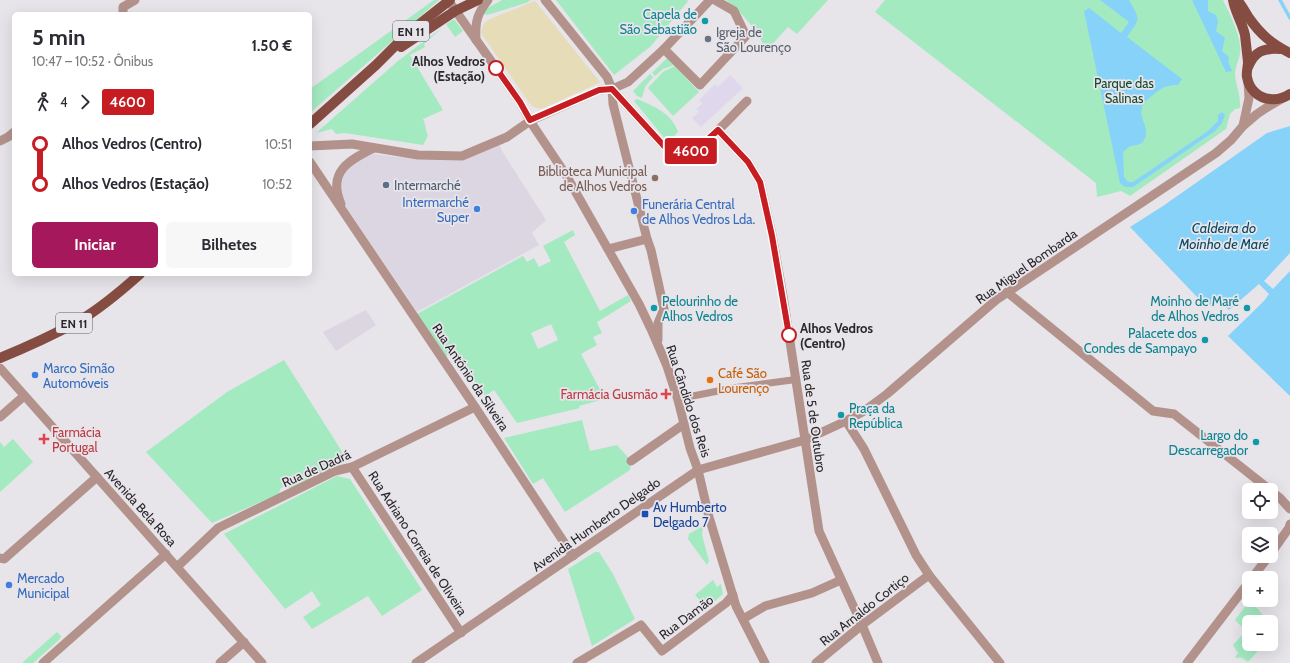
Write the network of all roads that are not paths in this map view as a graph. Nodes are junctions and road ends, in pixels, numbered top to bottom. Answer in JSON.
{"nodes":[{"id":1,"x":135,"y":0,"type":"edge"},
{"id":2,"x":449,"y":0,"type":"edge"},
{"id":3,"x":478,"y":0,"type":"edge"},
{"id":4,"x":488,"y":0,"type":"edge"},
{"id":5,"x":545,"y":0,"type":"edge"},
{"id":6,"x":710,"y":0,"type":"edge"},
{"id":7,"x":715,"y":0,"type":"edge"},
{"id":8,"x":1233,"y":0,"type":"edge"},
{"id":9,"x":1237,"y":0,"type":"edge"},
{"id":10,"x":455,"y":11,"type":"junction"},
{"id":11,"x":123,"y":12,"type":"edge"},
{"id":12,"x":476,"y":40,"type":"junction"},
{"id":13,"x":664,"y":49,"type":"junction"},
{"id":14,"x":1287,"y":52,"type":"edge"},
{"id":15,"x":376,"y":65,"type":"junction"},
{"id":16,"x":1247,"y":72,"type":"junction"},
{"id":17,"x":612,"y":89,"type":"junction"},
{"id":18,"x":1288,"y":95,"type":"edge"},
{"id":19,"x":747,"y":101,"type":"dead end"},
{"id":20,"x":530,"y":120,"type":"junction"},
{"id":21,"x":312,"y":122,"type":"edge"},
{"id":22,"x":1243,"y":126,"type":"junction"},
{"id":23,"x":718,"y":130,"type":"junction"},
{"id":24,"x":12,"y":134,"type":"edge"},
{"id":25,"x":0,"y":141,"type":"edge"},
{"id":26,"x":312,"y":146,"type":"edge"},
{"id":27,"x":374,"y":148,"type":"junction"},
{"id":28,"x":312,"y":165,"type":"edge"},
{"id":29,"x":345,"y":214,"type":"junction"},
{"id":30,"x":647,"y":239,"type":"junction"},
{"id":31,"x":608,"y":249,"type":"junction"},
{"id":32,"x":138,"y":276,"type":"edge"},
{"id":33,"x":1007,"y":292,"type":"junction"},
{"id":34,"x":657,"y":344,"type":"junction"},
{"id":35,"x":0,"y":358,"type":"edge"},
{"id":36,"x":0,"y":368,"type":"edge"},
{"id":37,"x":792,"y":380,"type":"dead end"},
{"id":38,"x":24,"y":396,"type":"junction"},
{"id":39,"x":683,"y":398,"type":"dead end"},
{"id":40,"x":475,"y":406,"type":"junction"},
{"id":41,"x":0,"y":418,"type":"edge"},
{"id":42,"x":846,"y":421,"type":"junction"},
{"id":43,"x":684,"y":424,"type":"junction"},
{"id":44,"x":805,"y":440,"type":"junction"},
{"id":45,"x":632,"y":461,"type":"dead end"},
{"id":46,"x":352,"y":467,"type":"junction"},
{"id":47,"x":698,"y":470,"type":"junction"},
{"id":48,"x":97,"y":477,"type":"junction"},
{"id":49,"x":1262,"y":483,"type":"edge"},
{"id":50,"x":1278,"y":496,"type":"edge"},
{"id":51,"x":1290,"y":509,"type":"edge"},
{"id":52,"x":1290,"y":524,"type":"edge"},
{"id":53,"x":1290,"y":528,"type":"edge"},
{"id":54,"x":1278,"y":544,"type":"edge"},
{"id":55,"x":166,"y":554,"type":"junction"},
{"id":56,"x":573,"y":556,"type":"junction"},
{"id":57,"x":0,"y":558,"type":"edge"},
{"id":58,"x":1264,"y":563,"type":"edge"},
{"id":59,"x":177,"y":567,"type":"junction"},
{"id":60,"x":1257,"y":571,"type":"edge"},
{"id":61,"x":929,"y":575,"type":"junction"},
{"id":62,"x":841,"y":580,"type":"junction"},
{"id":63,"x":1242,"y":591,"type":"edge"},
{"id":64,"x":733,"y":595,"type":"junction"},
{"id":65,"x":743,"y":619,"type":"junction"},
{"id":66,"x":862,"y":624,"type":"junction"},
{"id":67,"x":461,"y":633,"type":"junction"},
{"id":68,"x":244,"y":642,"type":"junction"},
{"id":69,"x":43,"y":663,"type":"edge"},
{"id":70,"x":220,"y":663,"type":"edge"},
{"id":71,"x":262,"y":663,"type":"edge"},
{"id":72,"x":416,"y":663,"type":"edge"},
{"id":73,"x":577,"y":663,"type":"edge"},
{"id":74,"x":765,"y":663,"type":"edge"},
{"id":75,"x":816,"y":663,"type":"edge"},
{"id":76,"x":878,"y":663,"type":"edge"},
{"id":77,"x":1000,"y":663,"type":"edge"},
{"id":78,"x":1187,"y":663,"type":"edge"}],
"edges":[{"from":1,"to":11,"type":"street"},
{"from":2,"to":10,"type":"street","name":"Rua Cândido dos Reis"},
{"from":2,"to":15,"type":"main road","number":"EN 11"},
{"from":3,"to":10,"type":"main road","number":"EN 11"},
{"from":4,"to":12,"type":"street"},
{"from":5,"to":17,"type":"street"},
{"from":6,"to":13,"type":"street"},
{"from":7,"to":13,"type":"street"},
{"from":8,"to":16,"type":"main road"},
{"from":9,"to":14,"type":"main road"},
{"from":10,"to":12,"type":"street","name":"Rua Cândido dos Reis"},
{"from":10,"to":15,"type":"main road","number":"EN 11"},
{"from":12,"to":20,"type":"street","name":"Rua Cândido dos Reis"},
{"from":13,"to":17,"type":"street"},
{"from":14,"to":16,"type":"main road"},
{"from":15,"to":21,"type":"main road","number":"EN 11"},
{"from":16,"to":18,"type":"main road"},
{"from":16,"to":22,"type":"street","name":"Rua Miguel Bombarda"},
{"from":17,"to":20,"type":"street"},
{"from":17,"to":23,"type":"street"},
{"from":17,"to":30,"type":"street"},
{"from":18,"to":22,"type":"street","name":"Rua Miguel Bombarda"},
{"from":19,"to":23,"type":"street"},
{"from":20,"to":27,"type":"street"},
{"from":20,"to":31,"type":"street","name":"Rua Cândido dos Reis"},
{"from":22,"to":33,"type":"street","name":"Rua Miguel Bombarda"},
{"from":23,"to":44,"type":"street","name":"Rua de 5 de Outubro"},
{"from":24,"to":25,"type":"street"},
{"from":26,"to":27,"type":"street"},
{"from":27,"to":29,"type":"street","name":"Rua António da Silveira"},
{"from":28,"to":29,"type":"street","name":"Rua António da Silveira"},
{"from":29,"to":40,"type":"street","name":"Rua António da Silveira"},
{"from":30,"to":31,"type":"street"},
{"from":30,"to":34,"type":"street"},
{"from":31,"to":34,"type":"street","name":"Rua Cândido dos Reis"},
{"from":32,"to":35,"type":"main road","number":"EN 11"},
{"from":33,"to":42,"type":"street","name":"Rua Miguel Bombarda"},
{"from":33,"to":49,"type":"street"},
{"from":34,"to":43,"type":"street","name":"Rua Cândido dos Reis"},
{"from":36,"to":38,"type":"street","name":"Avenida Bela Rosa"},
{"from":37,"to":39,"type":"street"},
{"from":38,"to":41,"type":"street"},
{"from":38,"to":48,"type":"street","name":"Avenida Bela Rosa"},
{"from":40,"to":46,"type":"street","name":"Rua de Dadrá"},
{"from":40,"to":56,"type":"street","name":"Rua António da Silveira"},
{"from":42,"to":44,"type":"street","name":"Rua Miguel Bombarda"},
{"from":42,"to":61,"type":"street"},
{"from":43,"to":45,"type":"street"},
{"from":43,"to":47,"type":"street","name":"Rua Cândido dos Reis"},
{"from":44,"to":47,"type":"street","name":"Avenida Humberto Delgado"},
{"from":44,"to":62,"type":"street","name":"Rua de 5 de Outubro"},
{"from":46,"to":59,"type":"street","name":"Rua de Dadrá"},
{"from":46,"to":67,"type":"street","name":"Rua Adriano Correia de Oliveira"},
{"from":47,"to":56,"type":"street","name":"Avenida Humberto Delgado"},
{"from":47,"to":64,"type":"street","name":"Rua Cândido dos Reis"},
{"from":48,"to":55,"type":"street","name":"Avenida Bela Rosa"},
{"from":48,"to":57,"type":"street"},
{"from":50,"to":51,"type":"street"},
{"from":52,"to":53,"type":"street"},
{"from":53,"to":54,"type":"street"},
{"from":55,"to":59,"type":"street","name":"Avenida Bela Rosa"},
{"from":55,"to":69,"type":"street"},
{"from":56,"to":67,"type":"street","name":"Avenida Humberto Delgado"},
{"from":58,"to":60,"type":"street"},
{"from":59,"to":68,"type":"street","name":"Avenida Bela Rosa"},
{"from":61,"to":66,"type":"street","name":"Rua Arnaldo Cortiço"},
{"from":61,"to":77,"type":"street"},
{"from":62,"to":65,"type":"street"},
{"from":62,"to":66,"type":"street","name":"Rua de 5 de Outubro"},
{"from":63,"to":78,"type":"street"},
{"from":64,"to":65,"type":"street","name":"Rua Cândido dos Reis"},
{"from":64,"to":73,"type":"street","name":"Rua Damão"},
{"from":65,"to":74,"type":"street","name":"Rua Cândido dos Reis"},
{"from":66,"to":75,"type":"street","name":"Rua Arnaldo Cortiço"},
{"from":66,"to":76,"type":"street","name":"Rua de 5 de Outubro"},
{"from":67,"to":72,"type":"street","name":"Avenida Humberto Delgado"},
{"from":68,"to":70,"type":"street"},
{"from":68,"to":71,"type":"street","name":"Avenida Bela Rosa"}]}
